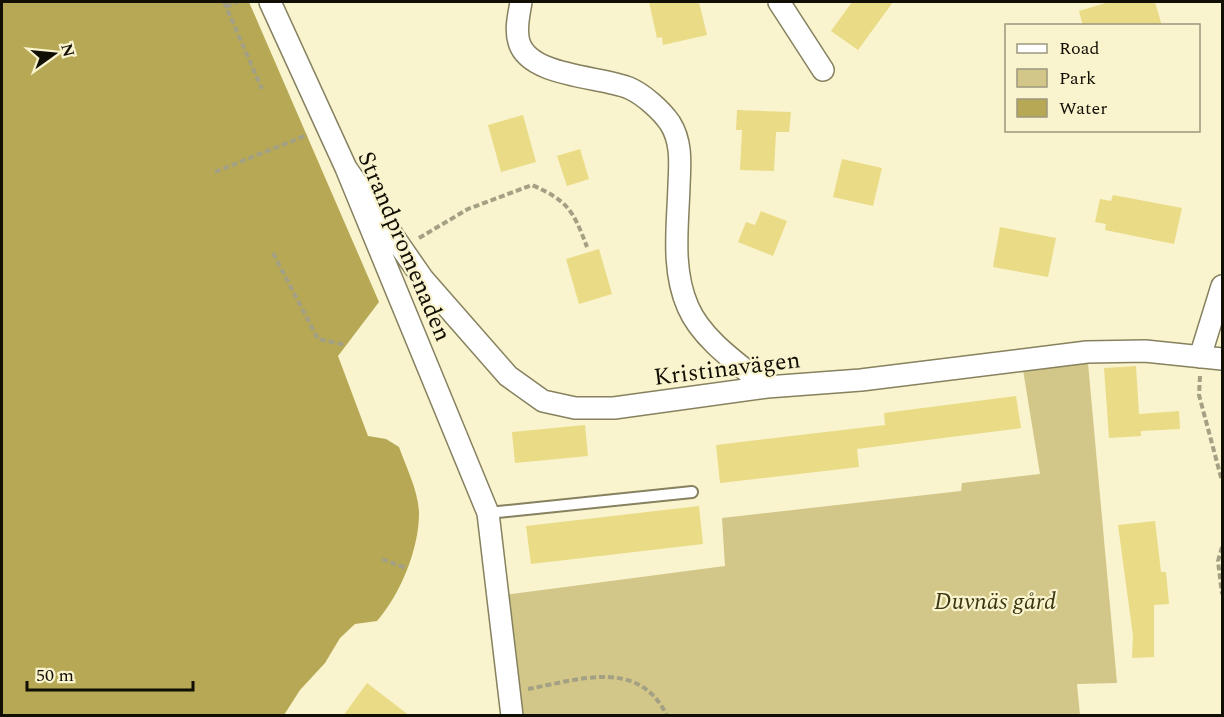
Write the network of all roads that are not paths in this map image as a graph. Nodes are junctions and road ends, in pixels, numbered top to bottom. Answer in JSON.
{"nodes":[{"id":1,"x":270,"y":2,"type":"edge"},
{"id":2,"x":521,"y":2,"type":"edge"},
{"id":3,"x":779,"y":2,"type":"edge"},
{"id":4,"x":823,"y":70,"type":"dead end"},
{"id":5,"x":346,"y":168,"type":"junction"},
{"id":6,"x":1222,"y":286,"type":"edge"},
{"id":7,"x":1200,"y":357,"type":"junction"},
{"id":8,"x":1222,"y":359,"type":"edge"},
{"id":9,"x":767,"y":387,"type":"junction"},
{"id":10,"x":692,"y":492,"type":"dead end"},
{"id":11,"x":488,"y":513,"type":"junction"},
{"id":12,"x":512,"y":716,"type":"edge"}],
"edges":[{"from":1,"to":5,"type":"street","name":"Strandpromenaden"},
{"from":2,"to":9,"type":"street"},
{"from":3,"to":4,"type":"street"},
{"from":5,"to":9,"type":"street","name":"Kristinavägen"},
{"from":5,"to":11,"type":"street","name":"Strandpromenaden"},
{"from":6,"to":7,"type":"street"},
{"from":7,"to":8,"type":"street","name":"Kristinavägen"},
{"from":7,"to":9,"type":"street","name":"Kristinavägen"},
{"from":10,"to":11,"type":"lane"},
{"from":11,"to":12,"type":"street","name":"Strandpromenaden"}]}
